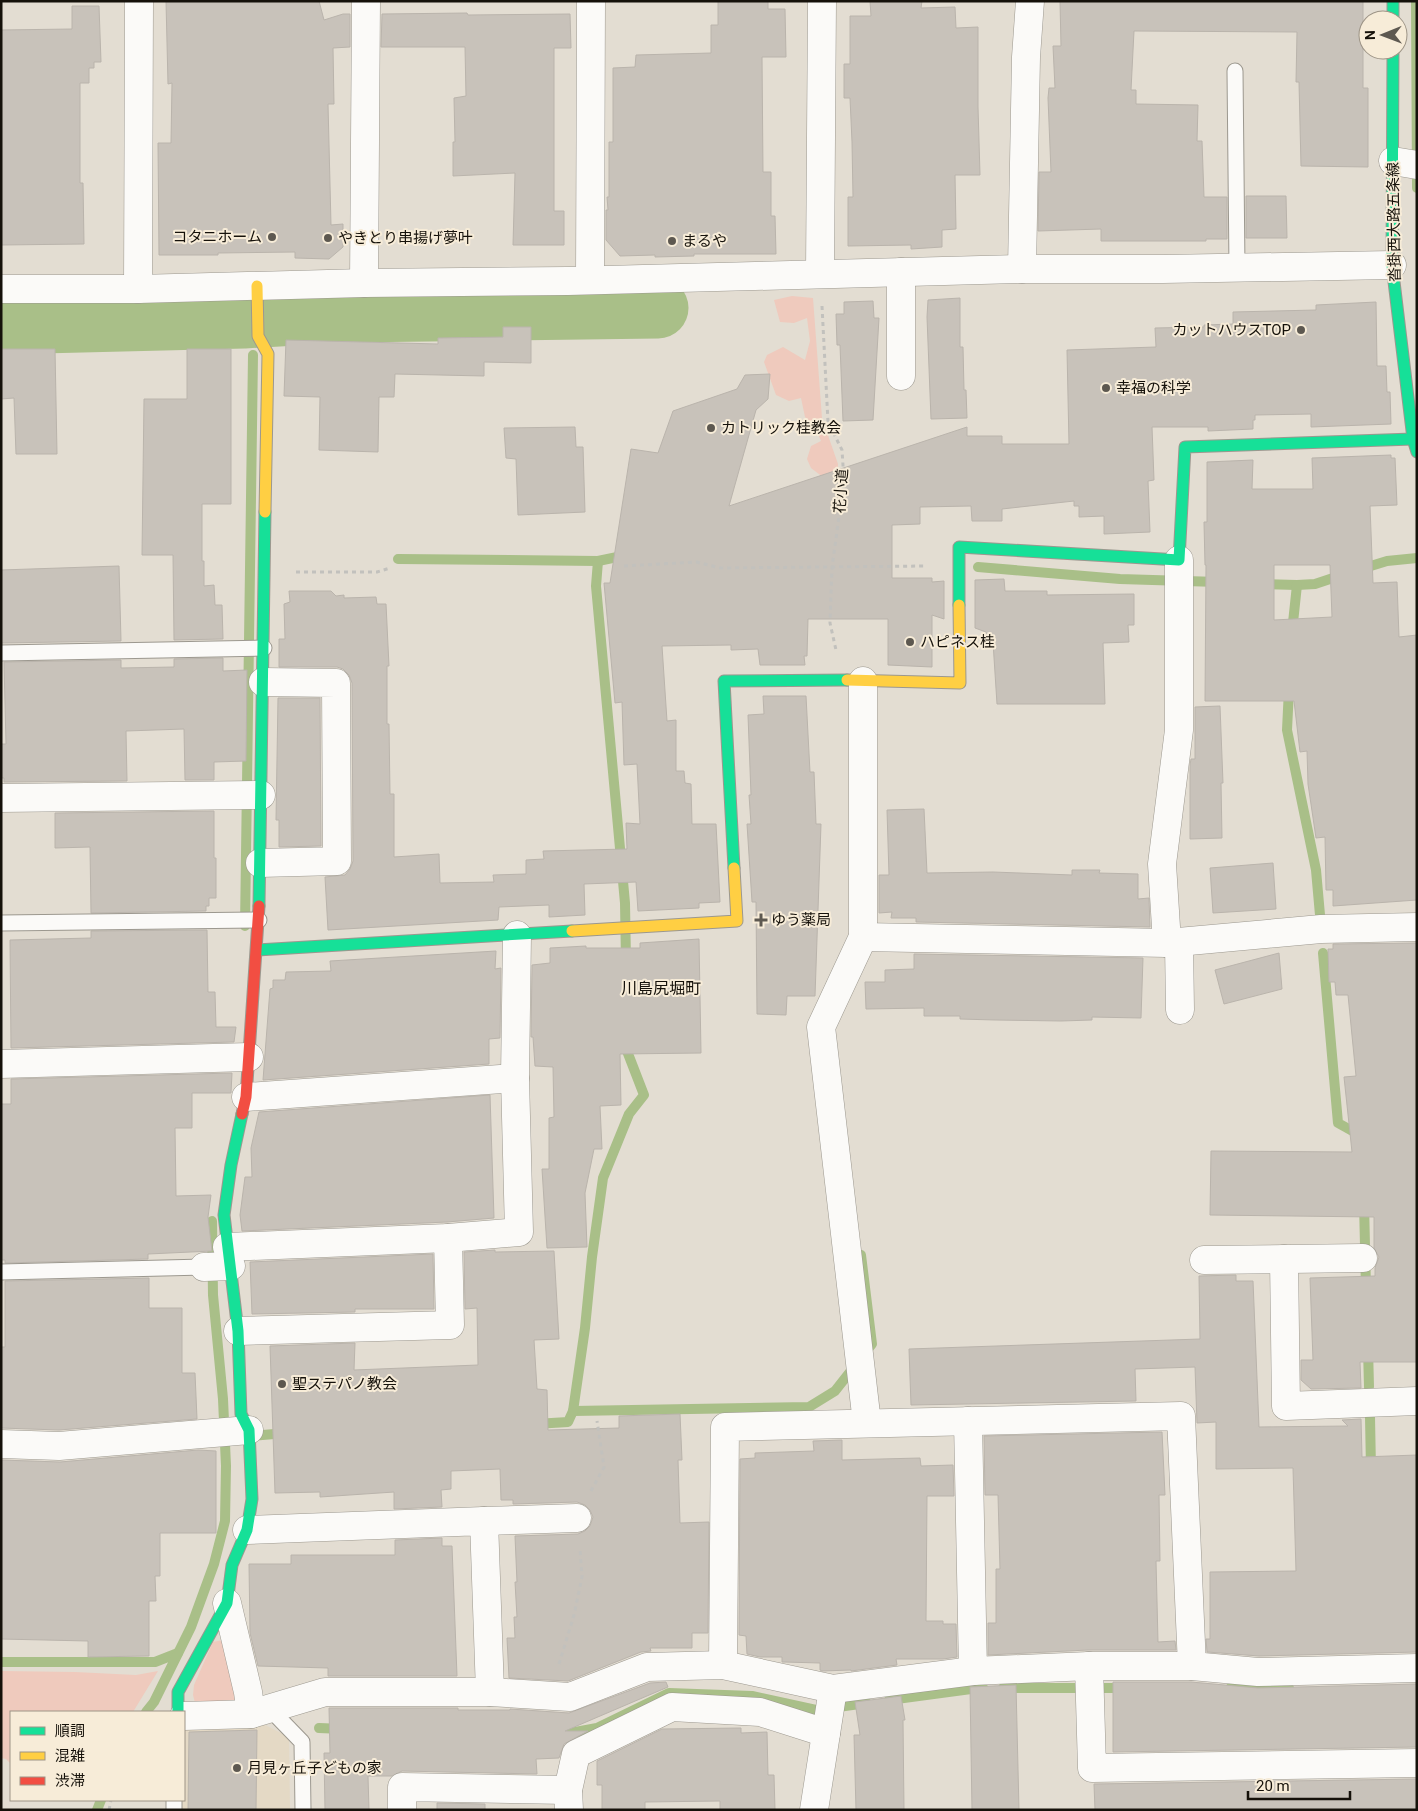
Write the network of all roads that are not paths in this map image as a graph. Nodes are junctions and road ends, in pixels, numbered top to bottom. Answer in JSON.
{"nodes":[{"id":1,"x":139,"y":1,"type":"edge"},
{"id":2,"x":366,"y":1,"type":"edge"},
{"id":3,"x":591,"y":1,"type":"edge"},
{"id":4,"x":822,"y":1,"type":"edge"},
{"id":5,"x":1030,"y":1,"type":"edge"},
{"id":6,"x":1394,"y":60,"type":"edge"},
{"id":7,"x":1235,"y":70,"type":"dead end"},
{"id":8,"x":1405,"y":164,"type":"edge"},
{"id":9,"x":1392,"y":264,"type":"junction"},
{"id":10,"x":1236,"y":268,"type":"junction"},
{"id":11,"x":1022,"y":269,"type":"junction"},
{"id":12,"x":901,"y":272,"type":"junction"},
{"id":13,"x":820,"y":273,"type":"junction"},
{"id":14,"x":590,"y":279,"type":"junction"},
{"id":15,"x":364,"y":283,"type":"junction"},
{"id":16,"x":257,"y":286,"type":"junction"},
{"id":17,"x":1,"y":289,"type":"edge"},
{"id":18,"x":138,"y":289,"type":"junction"},
{"id":19,"x":901,"y":376,"type":"dead end"},
{"id":20,"x":1416,"y":443,"type":"edge"},
{"id":21,"x":1179,"y":574,"type":"junction"},
{"id":22,"x":264,"y":648,"type":"junction"},
{"id":23,"x":1,"y":653,"type":"edge"},
{"id":24,"x":853,"y":681,"type":"junction"},
{"id":25,"x":263,"y":682,"type":"junction"},
{"id":26,"x":261,"y":796,"type":"junction"},
{"id":27,"x":1,"y":798,"type":"edge"},
{"id":28,"x":260,"y":863,"type":"junction"},
{"id":29,"x":259,"y":920,"type":"junction"},
{"id":30,"x":1,"y":923,"type":"edge"},
{"id":31,"x":1417,"y":927,"type":"edge"},
{"id":32,"x":517,"y":936,"type":"junction"},
{"id":33,"x":863,"y":936,"type":"junction"},
{"id":34,"x":1173,"y":943,"type":"junction"},
{"id":35,"x":257,"y":950,"type":"junction"},
{"id":36,"x":1180,"y":1010,"type":"dead end"},
{"id":37,"x":249,"y":1057,"type":"junction"},
{"id":38,"x":1,"y":1064,"type":"edge"},
{"id":39,"x":515,"y":1078,"type":"junction"},
{"id":40,"x":246,"y":1097,"type":"junction"},
{"id":41,"x":448,"y":1238,"type":"junction"},
{"id":42,"x":1363,"y":1258,"type":"dead end"},
{"id":43,"x":1284,"y":1259,"type":"junction"},
{"id":44,"x":1204,"y":1260,"type":"dead end"},
{"id":45,"x":220,"y":1261,"type":"junction"},
{"id":46,"x":1,"y":1272,"type":"edge"},
{"id":47,"x":238,"y":1331,"type":"junction"},
{"id":48,"x":1417,"y":1401,"type":"edge"},
{"id":49,"x":968,"y":1421,"type":"junction"},
{"id":50,"x":867,"y":1423,"type":"junction"},
{"id":51,"x":249,"y":1430,"type":"junction"},
{"id":52,"x":1,"y":1444,"type":"edge"},
{"id":53,"x":577,"y":1518,"type":"road end"},
{"id":54,"x":484,"y":1521,"type":"junction"},
{"id":55,"x":247,"y":1530,"type":"junction"},
{"id":56,"x":227,"y":1603,"type":"junction"},
{"id":57,"x":723,"y":1665,"type":"junction"},
{"id":58,"x":1192,"y":1666,"type":"junction"},
{"id":59,"x":1417,"y":1668,"type":"edge"},
{"id":60,"x":973,"y":1671,"type":"junction"},
{"id":61,"x":1089,"y":1679,"type":"junction"},
{"id":62,"x":490,"y":1692,"type":"junction"},
{"id":63,"x":830,"y":1709,"type":"junction"},
{"id":64,"x":178,"y":1711,"type":"edge"},
{"id":65,"x":260,"y":1711,"type":"junction"},
{"id":66,"x":185,"y":1716,"type":"edge"},
{"id":67,"x":1417,"y":1763,"type":"edge"},
{"id":68,"x":568,"y":1800,"type":"edge"},
{"id":69,"x":303,"y":1810,"type":"edge"},
{"id":70,"x":402,"y":1810,"type":"edge"},
{"id":71,"x":814,"y":1810,"type":"edge"}],
"edges":[{"from":1,"to":18,"type":"street"},
{"from":2,"to":15,"type":"street"},
{"from":3,"to":14,"type":"street"},
{"from":4,"to":13,"type":"street"},
{"from":5,"to":11,"type":"street"},
{"from":6,"to":8,"type":"street","name":"沓掛西大路五条線"},
{"from":7,"to":10,"type":"lane"},
{"from":8,"to":9,"type":"street","name":"沓掛西大路五条線"},
{"from":9,"to":10,"type":"street"},
{"from":9,"to":20,"type":"street","name":"沓掛西大路五条線"},
{"from":10,"to":11,"type":"street"},
{"from":11,"to":12,"type":"street"},
{"from":12,"to":13,"type":"street"},
{"from":12,"to":19,"type":"street"},
{"from":13,"to":14,"type":"street"},
{"from":14,"to":15,"type":"street"},
{"from":15,"to":16,"type":"street"},
{"from":16,"to":18,"type":"street"},
{"from":16,"to":22,"type":"street"},
{"from":17,"to":18,"type":"street"},
{"from":20,"to":21,"type":"street"},
{"from":21,"to":24,"type":"street"},
{"from":21,"to":34,"type":"street"},
{"from":22,"to":23,"type":"lane"},
{"from":22,"to":25,"type":"street"},
{"from":24,"to":32,"type":"street"},
{"from":24,"to":33,"type":"street"},
{"from":25,"to":26,"type":"street"},
{"from":25,"to":28,"type":"street"},
{"from":26,"to":27,"type":"street"},
{"from":26,"to":28,"type":"street"},
{"from":28,"to":29,"type":"street"},
{"from":29,"to":30,"type":"lane"},
{"from":29,"to":35,"type":"street"},
{"from":31,"to":34,"type":"street"},
{"from":32,"to":35,"type":"street"},
{"from":32,"to":39,"type":"street"},
{"from":33,"to":34,"type":"street"},
{"from":33,"to":50,"type":"street"},
{"from":34,"to":36,"type":"street"},
{"from":35,"to":37,"type":"street"},
{"from":37,"to":38,"type":"street"},
{"from":37,"to":40,"type":"street"},
{"from":39,"to":40,"type":"street"},
{"from":39,"to":41,"type":"street"},
{"from":40,"to":45,"type":"street"},
{"from":41,"to":45,"type":"street"},
{"from":41,"to":47,"type":"street"},
{"from":42,"to":43,"type":"street"},
{"from":43,"to":44,"type":"street"},
{"from":43,"to":48,"type":"street"},
{"from":45,"to":46,"type":"lane"},
{"from":45,"to":47,"type":"street"},
{"from":47,"to":51,"type":"street"},
{"from":49,"to":50,"type":"street"},
{"from":49,"to":58,"type":"street"},
{"from":49,"to":60,"type":"street"},
{"from":50,"to":57,"type":"street"},
{"from":51,"to":52,"type":"street"},
{"from":51,"to":55,"type":"street"},
{"from":53,"to":54,"type":"street"},
{"from":54,"to":55,"type":"street"},
{"from":54,"to":62,"type":"street"},
{"from":55,"to":56,"type":"street"},
{"from":56,"to":64,"type":"street"},
{"from":56,"to":65,"type":"street"},
{"from":57,"to":62,"type":"street"},
{"from":57,"to":63,"type":"street"},
{"from":58,"to":59,"type":"street"},
{"from":58,"to":61,"type":"street"},
{"from":60,"to":61,"type":"street"},
{"from":60,"to":63,"type":"street"},
{"from":61,"to":67,"type":"street"},
{"from":62,"to":65,"type":"street"},
{"from":63,"to":68,"type":"street"},
{"from":63,"to":71,"type":"street"},
{"from":65,"to":66,"type":"street"},
{"from":65,"to":69,"type":"lane"},
{"from":68,"to":70,"type":"street"}]}
